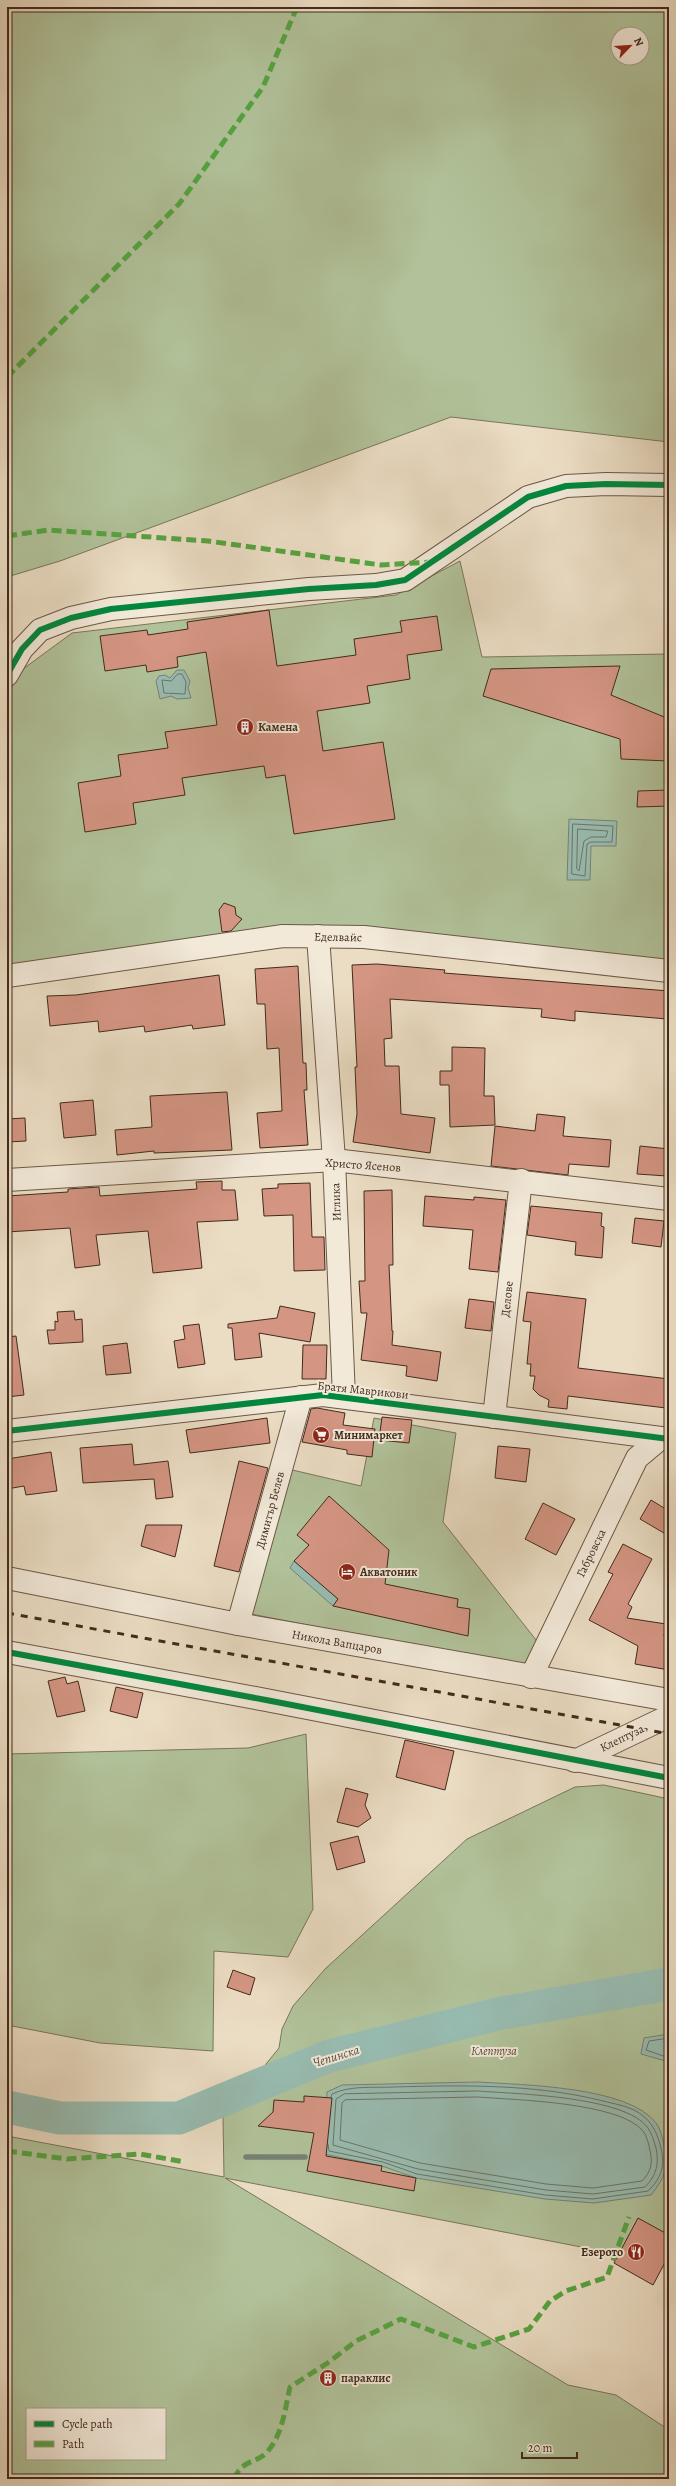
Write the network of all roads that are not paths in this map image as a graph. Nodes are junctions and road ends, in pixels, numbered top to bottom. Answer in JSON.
{"nodes":[{"id":1,"x":669,"y":486,"type":"edge"},
{"id":2,"x":7,"y":675,"type":"edge"},
{"id":3,"x":318,"y":936,"type":"junction"},
{"id":4,"x":669,"y":971,"type":"edge"},
{"id":5,"x":7,"y":976,"type":"edge"},
{"id":6,"x":334,"y":1160,"type":"junction"},
{"id":7,"x":7,"y":1180,"type":"edge"},
{"id":8,"x":521,"y":1180,"type":"junction"},
{"id":9,"x":669,"y":1199,"type":"edge"},
{"id":10,"x":301,"y":1397,"type":"junction"},
{"id":11,"x":344,"y":1397,"type":"junction"},
{"id":12,"x":494,"y":1417,"type":"junction"},
{"id":13,"x":7,"y":1431,"type":"edge"},
{"id":14,"x":665,"y":1438,"type":"edge"},
{"id":15,"x":7,"y":1578,"type":"edge"},
{"id":16,"x":238,"y":1624,"type":"junction"},
{"id":17,"x":7,"y":1652,"type":"edge"},
{"id":18,"x":531,"y":1677,"type":"junction"},
{"id":19,"x":669,"y":1700,"type":"edge"},
{"id":20,"x":669,"y":1716,"type":"edge"},
{"id":21,"x":575,"y":1761,"type":"junction"},
{"id":22,"x":669,"y":1778,"type":"edge"}],
"edges":[{"from":1,"to":2,"type":"street"},
{"from":3,"to":4,"type":"street","name":"Еделвайс"},
{"from":3,"to":5,"type":"street","name":"Еделвайс"},
{"from":3,"to":6,"type":"street","name":"Иглика"},
{"from":6,"to":7,"type":"street","name":"Христо Ясенов"},
{"from":6,"to":8,"type":"street","name":"Христо Ясенов"},
{"from":6,"to":11,"type":"street","name":"Иглика"},
{"from":8,"to":9,"type":"street","name":"Христо Ясенов"},
{"from":8,"to":12,"type":"street","name":"Делове"},
{"from":10,"to":11,"type":"street","name":"Братя Маврикови"},
{"from":10,"to":13,"type":"street","name":"Братя Маврикови"},
{"from":10,"to":16,"type":"street","name":"Димитър Белев"},
{"from":11,"to":12,"type":"street","name":"Братя Маврикови"},
{"from":12,"to":14,"type":"street","name":"Братя Маврикови"},
{"from":14,"to":18,"type":"street","name":"Габровска"},
{"from":15,"to":16,"type":"street","name":"Никола Вапцаров"},
{"from":16,"to":18,"type":"street","name":"Никола Вапцаров"},
{"from":17,"to":21,"type":"street"},
{"from":18,"to":19,"type":"street","name":"Никола Вапцаров"},
{"from":20,"to":21,"type":"street","name":"Клептуза"},
{"from":21,"to":22,"type":"street"}]}
